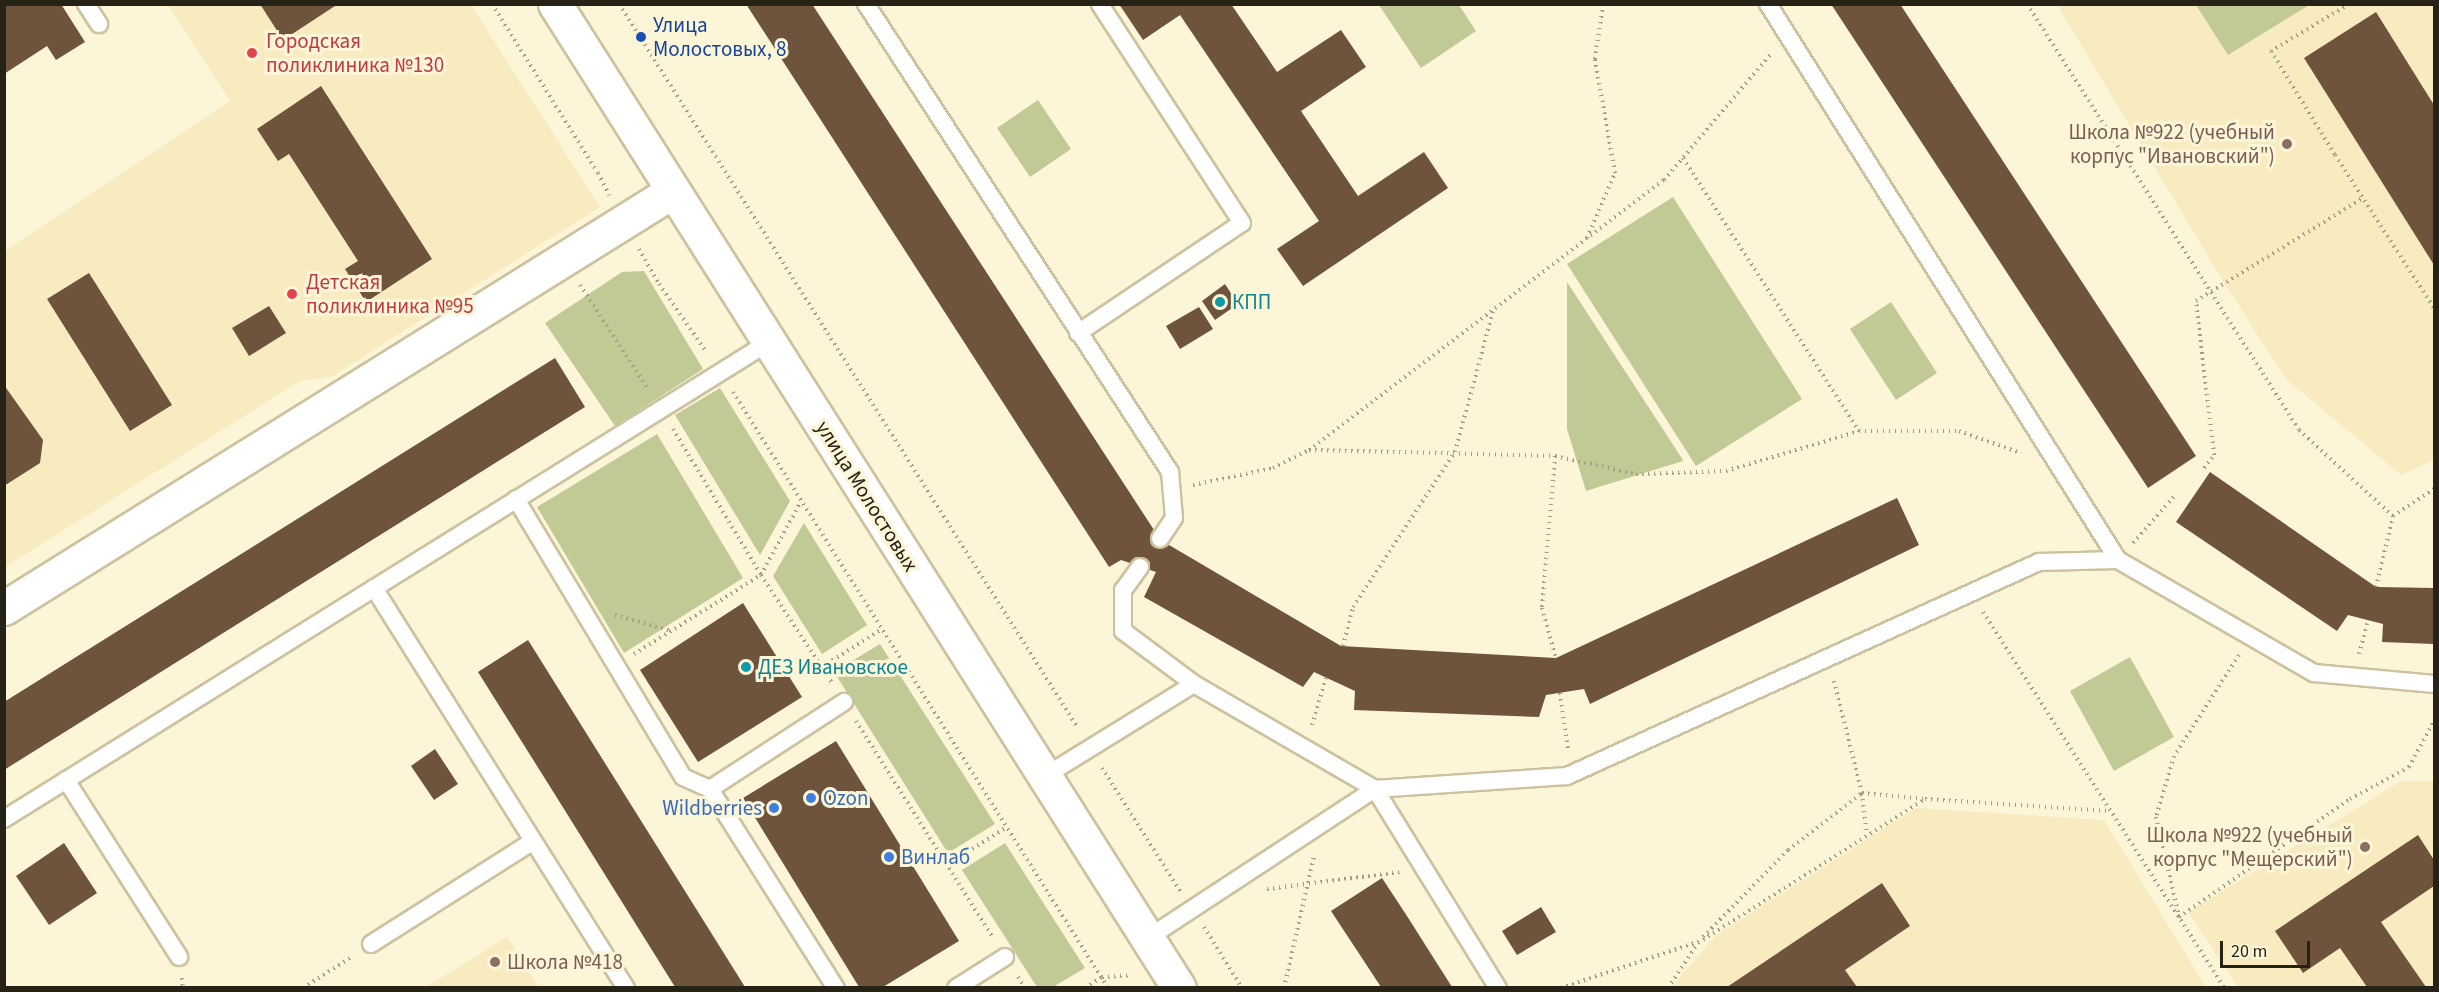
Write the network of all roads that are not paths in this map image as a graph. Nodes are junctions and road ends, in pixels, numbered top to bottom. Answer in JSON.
{"nodes":[{"id":1,"x":86,"y":4,"type":"edge"},
{"id":2,"x":555,"y":4,"type":"edge"},
{"id":3,"x":866,"y":4,"type":"edge"},
{"id":4,"x":1100,"y":4,"type":"edge"},
{"id":5,"x":1768,"y":4,"type":"edge"},
{"id":6,"x":99,"y":24,"type":"dead end"},
{"id":7,"x":673,"y":191,"type":"junction"},
{"id":8,"x":1078,"y":333,"type":"junction"},
{"id":9,"x":769,"y":342,"type":"junction"},
{"id":10,"x":516,"y":499,"type":"junction"},
{"id":11,"x":1160,"y":539,"type":"dead end"},
{"id":12,"x":2118,"y":560,"type":"junction"},
{"id":13,"x":1140,"y":567,"type":"dead end"},
{"id":14,"x":374,"y":588,"type":"junction"},
{"id":15,"x":4,"y":608,"type":"edge"},
{"id":16,"x":1194,"y":684,"type":"junction"},
{"id":17,"x":2434,"y":684,"type":"edge"},
{"id":18,"x":844,"y":702,"type":"road end"},
{"id":19,"x":1045,"y":776,"type":"junction"},
{"id":20,"x":66,"y":780,"type":"junction"},
{"id":21,"x":710,"y":789,"type":"junction"},
{"id":22,"x":1375,"y":789,"type":"junction"},
{"id":23,"x":4,"y":819,"type":"edge"},
{"id":24,"x":533,"y":841,"type":"junction"},
{"id":25,"x":1148,"y":938,"type":"junction"},
{"id":26,"x":371,"y":944,"type":"road end"},
{"id":27,"x":179,"y":957,"type":"dead end"},
{"id":28,"x":1005,"y":957,"type":"road end"},
{"id":29,"x":626,"y":987,"type":"edge"},
{"id":30,"x":836,"y":987,"type":"edge"},
{"id":31,"x":956,"y":987,"type":"edge"},
{"id":32,"x":1179,"y":987,"type":"edge"},
{"id":33,"x":1498,"y":987,"type":"edge"}],
"edges":[{"from":1,"to":6,"type":"lane"},
{"from":2,"to":7,"type":"street","name":"улица Молостовых"},
{"from":3,"to":8,"type":"lane"},
{"from":4,"to":8,"type":"lane"},
{"from":5,"to":12,"type":"lane"},
{"from":7,"to":9,"type":"street","name":"улица Молостовых"},
{"from":7,"to":15,"type":"street"},
{"from":8,"to":11,"type":"lane"},
{"from":9,"to":10,"type":"lane"},
{"from":9,"to":19,"type":"street","name":"улица Молостовых"},
{"from":10,"to":14,"type":"lane"},
{"from":10,"to":21,"type":"lane"},
{"from":12,"to":17,"type":"lane"},
{"from":12,"to":22,"type":"lane"},
{"from":13,"to":16,"type":"lane"},
{"from":14,"to":20,"type":"lane"},
{"from":14,"to":24,"type":"lane"},
{"from":16,"to":19,"type":"lane"},
{"from":16,"to":22,"type":"lane"},
{"from":18,"to":21,"type":"lane"},
{"from":19,"to":25,"type":"street","name":"улица Молостовых"},
{"from":20,"to":23,"type":"lane"},
{"from":20,"to":27,"type":"lane"},
{"from":21,"to":30,"type":"lane"},
{"from":22,"to":25,"type":"lane"},
{"from":22,"to":33,"type":"lane"},
{"from":24,"to":26,"type":"lane"},
{"from":24,"to":29,"type":"lane"},
{"from":25,"to":32,"type":"street","name":"улица Молостовых"},
{"from":28,"to":31,"type":"lane"}]}
